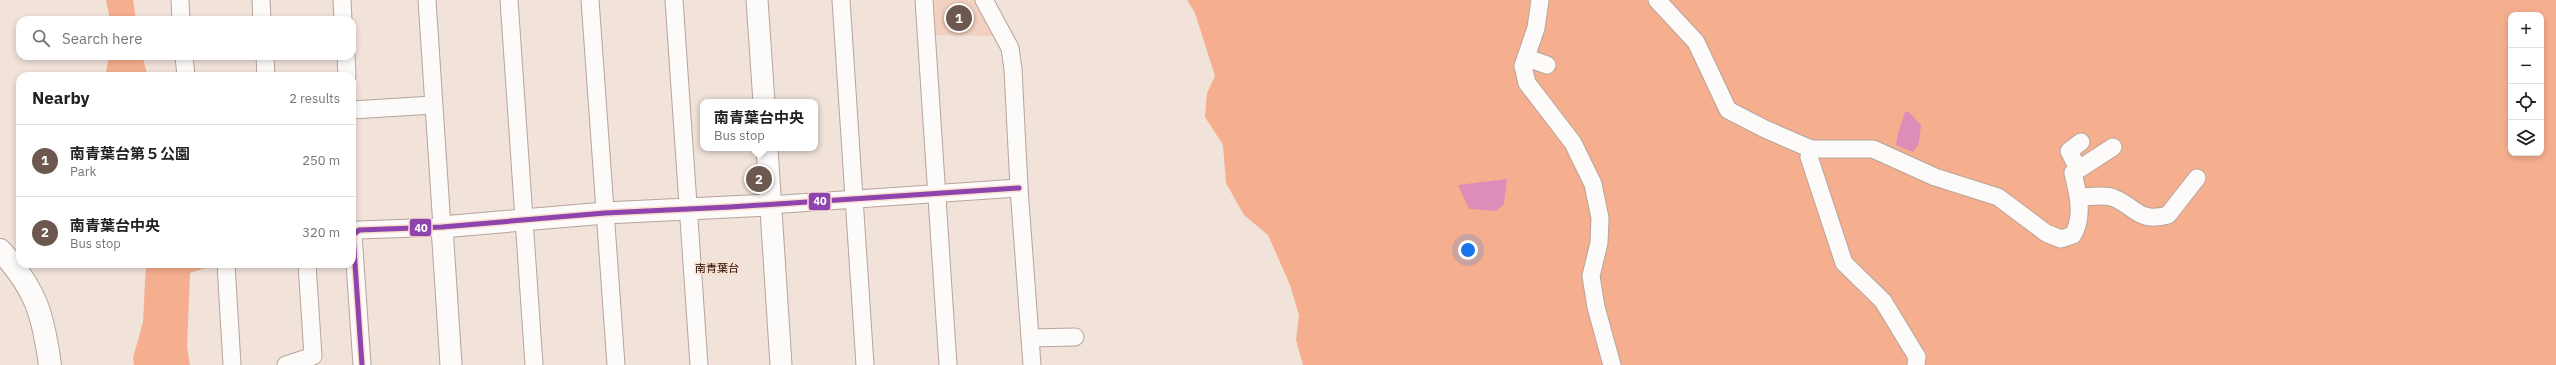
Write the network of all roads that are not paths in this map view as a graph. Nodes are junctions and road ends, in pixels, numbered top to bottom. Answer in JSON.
{"nodes":[{"id":1,"x":180,"y":0,"type":"edge"},
{"id":2,"x":261,"y":0,"type":"edge"},
{"id":3,"x":342,"y":0,"type":"edge"},
{"id":4,"x":427,"y":0,"type":"edge"},
{"id":5,"x":509,"y":0,"type":"edge"},
{"id":6,"x":590,"y":0,"type":"edge"},
{"id":7,"x":674,"y":0,"type":"edge"},
{"id":8,"x":757,"y":0,"type":"edge"},
{"id":9,"x":841,"y":0,"type":"edge"},
{"id":10,"x":924,"y":0,"type":"edge"},
{"id":11,"x":984,"y":0,"type":"edge"},
{"id":12,"x":1540,"y":0,"type":"edge"},
{"id":13,"x":1658,"y":0,"type":"edge"},
{"id":14,"x":182,"y":16,"type":"edge"},
{"id":15,"x":262,"y":16,"type":"edge"},
{"id":16,"x":343,"y":16,"type":"edge"},
{"id":17,"x":1527,"y":58,"type":"junction"},
{"id":18,"x":184,"y":60,"type":"edge"},
{"id":19,"x":265,"y":60,"type":"edge"},
{"id":20,"x":346,"y":60,"type":"edge"},
{"id":21,"x":1547,"y":66,"type":"dead end"},
{"id":22,"x":186,"y":72,"type":"edge"},
{"id":23,"x":266,"y":72,"type":"edge"},
{"id":24,"x":347,"y":72,"type":"edge"},
{"id":25,"x":764,"y":99,"type":"edge"},
{"id":26,"x":433,"y":105,"type":"junction"},
{"id":27,"x":356,"y":110,"type":"edge"},
{"id":28,"x":2081,"y":142,"type":"dead end"},
{"id":29,"x":2113,"y":147,"type":"dead end"},
{"id":30,"x":1811,"y":149,"type":"junction"},
{"id":31,"x":766,"y":151,"type":"edge"},
{"id":32,"x":2078,"y":169,"type":"junction"},
{"id":33,"x":2197,"y":178,"type":"dead end"},
{"id":34,"x":1019,"y":188,"type":"junction"},
{"id":35,"x":937,"y":192,"type":"junction"},
{"id":36,"x":2101,"y":192,"type":"dead end"},
{"id":37,"x":2079,"y":195,"type":"junction"},
{"id":38,"x":854,"y":198,"type":"junction"},
{"id":39,"x":769,"y":205,"type":"junction"},
{"id":40,"x":688,"y":209,"type":"junction"},
{"id":41,"x":605,"y":213,"type":"junction"},
{"id":42,"x":524,"y":219,"type":"junction"},
{"id":43,"x":442,"y":227,"type":"junction"},
{"id":44,"x":356,"y":233,"type":"edge"},
{"id":45,"x":0,"y":250,"type":"edge"},
{"id":46,"x":226,"y":268,"type":"edge"},
{"id":47,"x":307,"y":268,"type":"edge"},
{"id":48,"x":355,"y":268,"type":"edge"},
{"id":49,"x":1075,"y":337,"type":"dead end"},
{"id":50,"x":1030,"y":338,"type":"junction"},
{"id":51,"x":1918,"y":362,"type":"edge"},
{"id":52,"x":50,"y":365,"type":"edge"},
{"id":53,"x":232,"y":365,"type":"edge"},
{"id":54,"x":286,"y":365,"type":"edge"},
{"id":55,"x":362,"y":365,"type":"edge"},
{"id":56,"x":451,"y":365,"type":"edge"},
{"id":57,"x":534,"y":365,"type":"edge"},
{"id":58,"x":616,"y":365,"type":"edge"},
{"id":59,"x":699,"y":365,"type":"edge"},
{"id":60,"x":781,"y":365,"type":"edge"},
{"id":61,"x":865,"y":365,"type":"edge"},
{"id":62,"x":948,"y":365,"type":"edge"},
{"id":63,"x":1032,"y":365,"type":"edge"},
{"id":64,"x":1612,"y":365,"type":"edge"}],
"edges":[{"from":1,"to":14,"type":"street"},
{"from":2,"to":15,"type":"street"},
{"from":3,"to":16,"type":"street"},
{"from":4,"to":26,"type":"street"},
{"from":5,"to":42,"type":"street"},
{"from":6,"to":41,"type":"street"},
{"from":7,"to":40,"type":"street"},
{"from":8,"to":25,"type":"street"},
{"from":9,"to":38,"type":"street"},
{"from":10,"to":35,"type":"street"},
{"from":11,"to":34,"type":"street"},
{"from":12,"to":17,"type":"street"},
{"from":13,"to":30,"type":"street"},
{"from":17,"to":21,"type":"street"},
{"from":17,"to":64,"type":"street"},
{"from":18,"to":22,"type":"street"},
{"from":19,"to":23,"type":"street"},
{"from":20,"to":24,"type":"street"},
{"from":26,"to":27,"type":"street"},
{"from":26,"to":43,"type":"street"},
{"from":28,"to":32,"type":"street"},
{"from":29,"to":32,"type":"street"},
{"from":30,"to":37,"type":"street"},
{"from":30,"to":51,"type":"street"},
{"from":31,"to":39,"type":"street"},
{"from":32,"to":37,"type":"street"},
{"from":33,"to":37,"type":"street"},
{"from":34,"to":35,"type":"street"},
{"from":34,"to":50,"type":"street"},
{"from":35,"to":38,"type":"street"},
{"from":35,"to":62,"type":"street"},
{"from":36,"to":37,"type":"street"},
{"from":38,"to":39,"type":"street"},
{"from":38,"to":61,"type":"street"},
{"from":39,"to":40,"type":"street"},
{"from":39,"to":60,"type":"street"},
{"from":40,"to":41,"type":"street"},
{"from":40,"to":59,"type":"street"},
{"from":41,"to":42,"type":"street"},
{"from":41,"to":58,"type":"street"},
{"from":42,"to":43,"type":"street"},
{"from":42,"to":57,"type":"street"},
{"from":43,"to":44,"type":"street"},
{"from":43,"to":56,"type":"street"},
{"from":45,"to":52,"type":"main road"},
{"from":46,"to":53,"type":"street"},
{"from":47,"to":54,"type":"street"},
{"from":48,"to":55,"type":"street"},
{"from":49,"to":50,"type":"street"},
{"from":50,"to":63,"type":"street"}]}
